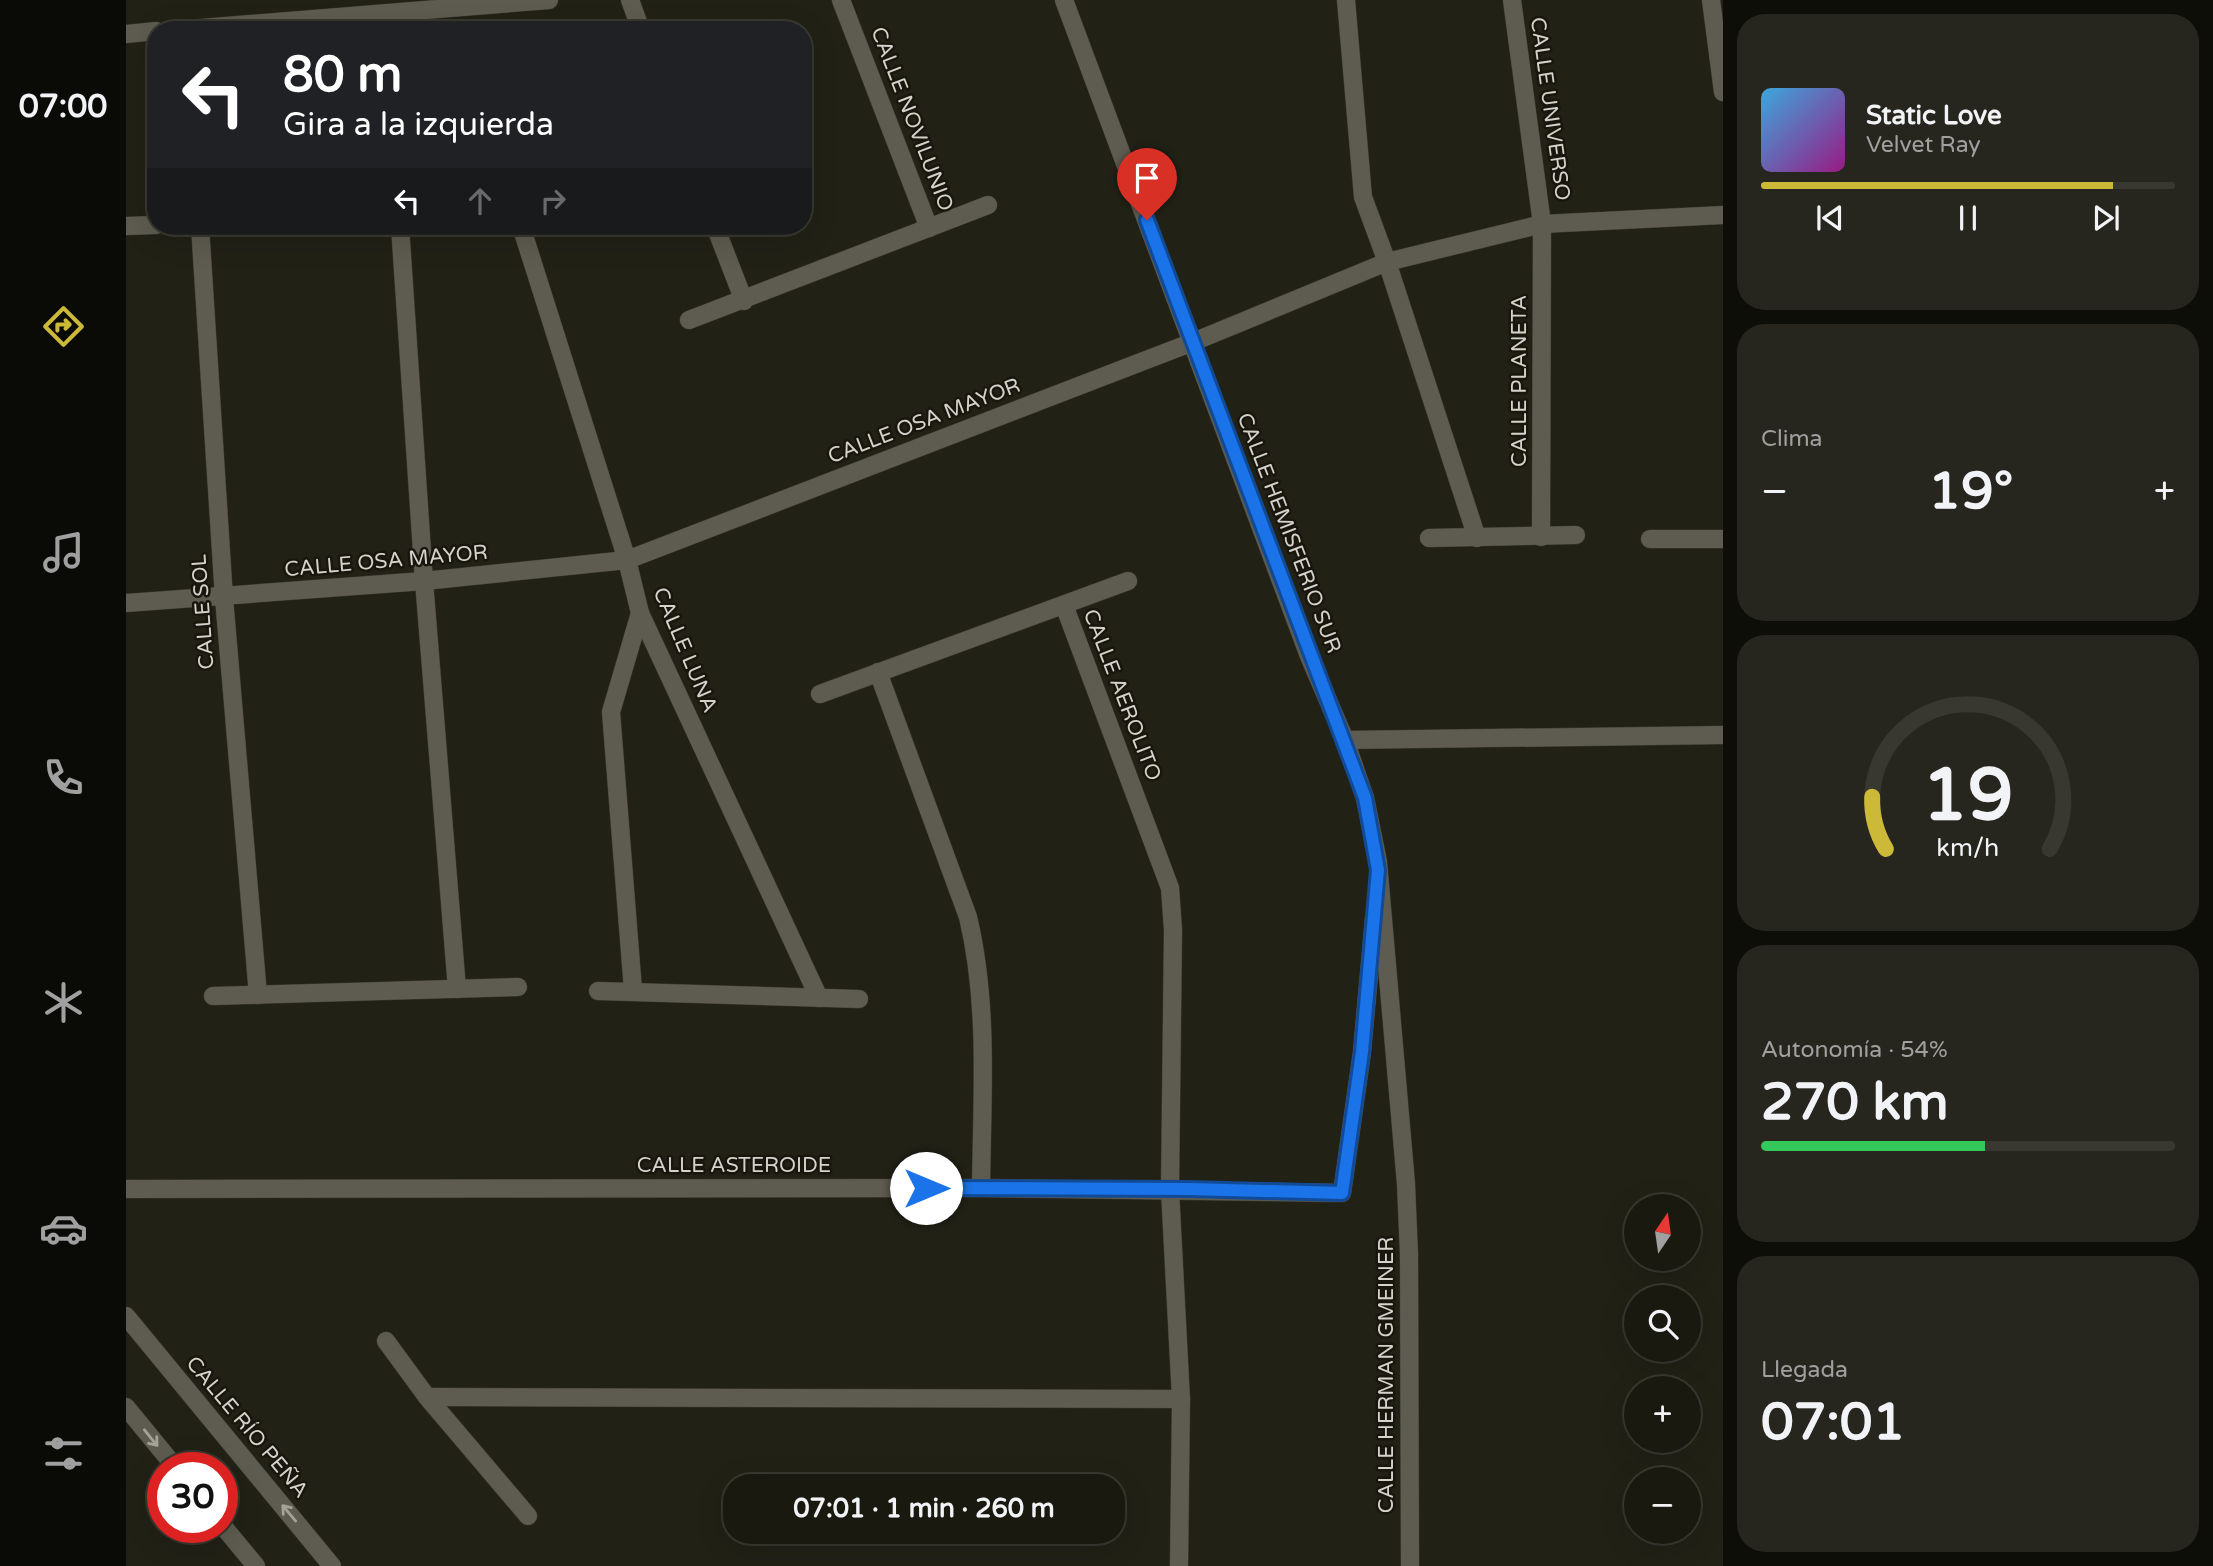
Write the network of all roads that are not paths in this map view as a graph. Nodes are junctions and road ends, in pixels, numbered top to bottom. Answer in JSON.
{"nodes":[{"id":1,"x":315,"y":0,"type":"edge"},
{"id":2,"x":548,"y":0,"type":"edge"},
{"id":3,"x":630,"y":0,"type":"edge"},
{"id":4,"x":841,"y":0,"type":"edge"},
{"id":5,"x":1064,"y":0,"type":"edge"},
{"id":6,"x":1346,"y":0,"type":"edge"},
{"id":7,"x":1512,"y":0,"type":"edge"},
{"id":8,"x":1711,"y":0,"type":"edge"},
{"id":9,"x":322,"y":18,"type":"junction"},
{"id":10,"x":286,"y":21,"type":"edge"},
{"id":11,"x":638,"y":21,"type":"edge"},
{"id":12,"x":147,"y":33,"type":"edge"},
{"id":13,"x":126,"y":34,"type":"edge"},
{"id":14,"x":1723,"y":92,"type":"edge"},
{"id":15,"x":988,"y":205,"type":"dead end"},
{"id":16,"x":1723,"y":215,"type":"edge"},
{"id":17,"x":1542,"y":224,"type":"junction"},
{"id":18,"x":147,"y":225,"type":"edge"},
{"id":19,"x":126,"y":226,"type":"edge"},
{"id":20,"x":929,"y":228,"type":"junction"},
{"id":21,"x":201,"y":235,"type":"edge"},
{"id":22,"x":401,"y":235,"type":"edge"},
{"id":23,"x":524,"y":235,"type":"edge"},
{"id":24,"x":718,"y":235,"type":"edge"},
{"id":25,"x":1387,"y":262,"type":"junction"},
{"id":26,"x":744,"y":301,"type":"junction"},
{"id":27,"x":689,"y":320,"type":"dead end"},
{"id":28,"x":1193,"y":342,"type":"junction"},
{"id":29,"x":1576,"y":536,"type":"dead end"},
{"id":30,"x":1541,"y":537,"type":"junction"},
{"id":31,"x":1429,"y":538,"type":"dead end"},
{"id":32,"x":1477,"y":538,"type":"junction"},
{"id":33,"x":1650,"y":539,"type":"dead end"},
{"id":34,"x":1723,"y":539,"type":"edge"},
{"id":35,"x":627,"y":559,"type":"junction"},
{"id":36,"x":1128,"y":581,"type":"dead end"},
{"id":37,"x":424,"y":582,"type":"junction"},
{"id":38,"x":224,"y":598,"type":"junction"},
{"id":39,"x":126,"y":603,"type":"edge"},
{"id":40,"x":1064,"y":605,"type":"junction"},
{"id":41,"x":640,"y":612,"type":"junction"},
{"id":42,"x":878,"y":672,"type":"junction"},
{"id":43,"x":820,"y":694,"type":"dead end"},
{"id":44,"x":1723,"y":735,"type":"edge"},
{"id":45,"x":1345,"y":740,"type":"junction"},
{"id":46,"x":1378,"y":870,"type":"junction"},
{"id":47,"x":518,"y":987,"type":"dead end"},
{"id":48,"x":457,"y":989,"type":"junction"},
{"id":49,"x":598,"y":990,"type":"dead end"},
{"id":50,"x":633,"y":990,"type":"junction"},
{"id":51,"x":258,"y":995,"type":"junction"},
{"id":52,"x":212,"y":996,"type":"dead end"},
{"id":53,"x":819,"y":998,"type":"junction"},
{"id":54,"x":859,"y":999,"type":"dead end"},
{"id":55,"x":1406,"y":1184,"type":"joint"},
{"id":56,"x":981,"y":1188,"type":"junction"},
{"id":57,"x":126,"y":1189,"type":"edge"},
{"id":58,"x":1170,"y":1189,"type":"junction"},
{"id":59,"x":126,"y":1316,"type":"edge"},
{"id":60,"x":386,"y":1341,"type":"dead end"},
{"id":61,"x":427,"y":1397,"type":"junction"},
{"id":62,"x":1181,"y":1399,"type":"junction"},
{"id":63,"x":126,"y":1407,"type":"edge"},
{"id":64,"x":163,"y":1452,"type":"edge"},
{"id":65,"x":528,"y":1516,"type":"dead end"},
{"id":66,"x":237,"y":1543,"type":"edge"},
{"id":67,"x":256,"y":1566,"type":"edge"},
{"id":68,"x":332,"y":1566,"type":"edge"},
{"id":69,"x":1179,"y":1566,"type":"edge"},
{"id":70,"x":1410,"y":1566,"type":"edge"}],
"edges":[{"from":1,"to":9,"type":"street"},
{"from":2,"to":9,"type":"street"},
{"from":3,"to":11,"type":"street"},
{"from":4,"to":20,"type":"street","name":"CALLE NOVILUNIO"},
{"from":5,"to":28,"type":"street","name":"CALLE HEMISFERIO SUR"},
{"from":6,"to":25,"type":"street"},
{"from":7,"to":17,"type":"street","name":"CALLE UNIVERSO"},
{"from":8,"to":14,"type":"street"},
{"from":9,"to":10,"type":"street"},
{"from":12,"to":13,"type":"street"},
{"from":15,"to":20,"type":"street"},
{"from":16,"to":17,"type":"street","name":"CALLE OSA MAYOR"},
{"from":17,"to":25,"type":"street","name":"CALLE OSA MAYOR"},
{"from":17,"to":30,"type":"street","name":"CALLE PLANETA"},
{"from":18,"to":19,"type":"street"},
{"from":20,"to":26,"type":"street","name":"CALLE NOVILUNIO"},
{"from":21,"to":38,"type":"street","name":"CALLE SOL"},
{"from":22,"to":37,"type":"street"},
{"from":23,"to":35,"type":"street","name":"CALLE LUNA"},
{"from":24,"to":26,"type":"street"},
{"from":25,"to":28,"type":"street","name":"CALLE OSA MAYOR"},
{"from":25,"to":32,"type":"street"},
{"from":26,"to":27,"type":"street","name":"CALLE NOVILUNIO"},
{"from":28,"to":35,"type":"street","name":"CALLE OSA MAYOR"},
{"from":28,"to":45,"type":"street","name":"CALLE HEMISFERIO SUR"},
{"from":29,"to":30,"type":"street"},
{"from":30,"to":32,"type":"street"},
{"from":31,"to":32,"type":"street"},
{"from":33,"to":34,"type":"street"},
{"from":35,"to":37,"type":"street","name":"CALLE OSA MAYOR"},
{"from":35,"to":41,"type":"street","name":"CALLE LUNA"},
{"from":36,"to":40,"type":"street"},
{"from":37,"to":38,"type":"street","name":"CALLE OSA MAYOR"},
{"from":37,"to":48,"type":"street"},
{"from":38,"to":39,"type":"street","name":"CALLE OSA MAYOR"},
{"from":38,"to":51,"type":"street","name":"CALLE SOL"},
{"from":40,"to":42,"type":"street","name":"CALLE AEROLITO"},
{"from":40,"to":58,"type":"street","name":"CALLE AEROLITO"},
{"from":41,"to":50,"type":"street"},
{"from":41,"to":53,"type":"street","name":"CALLE LUNA"},
{"from":42,"to":43,"type":"street","name":"CALLE AEROLITO"},
{"from":42,"to":56,"type":"street"},
{"from":44,"to":45,"type":"street"},
{"from":45,"to":46,"type":"street","name":"CALLE HEMISFERIO SUR"},
{"from":46,"to":55,"type":"street","name":"CALLE HEMISFERIO SUR"},
{"from":46,"to":58,"type":"street","name":"CALLE ASTEROIDE"},
{"from":47,"to":48,"type":"street"},
{"from":48,"to":51,"type":"street"},
{"from":49,"to":50,"type":"street"},
{"from":50,"to":53,"type":"street"},
{"from":51,"to":52,"type":"street"},
{"from":53,"to":54,"type":"street"},
{"from":55,"to":70,"type":"street","name":"CALLE HERMAN GMEINER"},
{"from":56,"to":57,"type":"street","name":"CALLE ASTEROIDE"},
{"from":56,"to":58,"type":"street","name":"CALLE ASTEROIDE"},
{"from":58,"to":62,"type":"street","name":"CALLE AEROLITO"},
{"from":68,"to":59,"type":"street","name":"CALLE RÍO PEÑA","one_way":true},
{"from":60,"to":61,"type":"street"},
{"from":61,"to":62,"type":"street"},
{"from":61,"to":65,"type":"street"},
{"from":62,"to":69,"type":"street","name":"CALLE AEROLITO"},
{"from":63,"to":64,"type":"street","one_way":true},
{"from":66,"to":67,"type":"street"}]}
